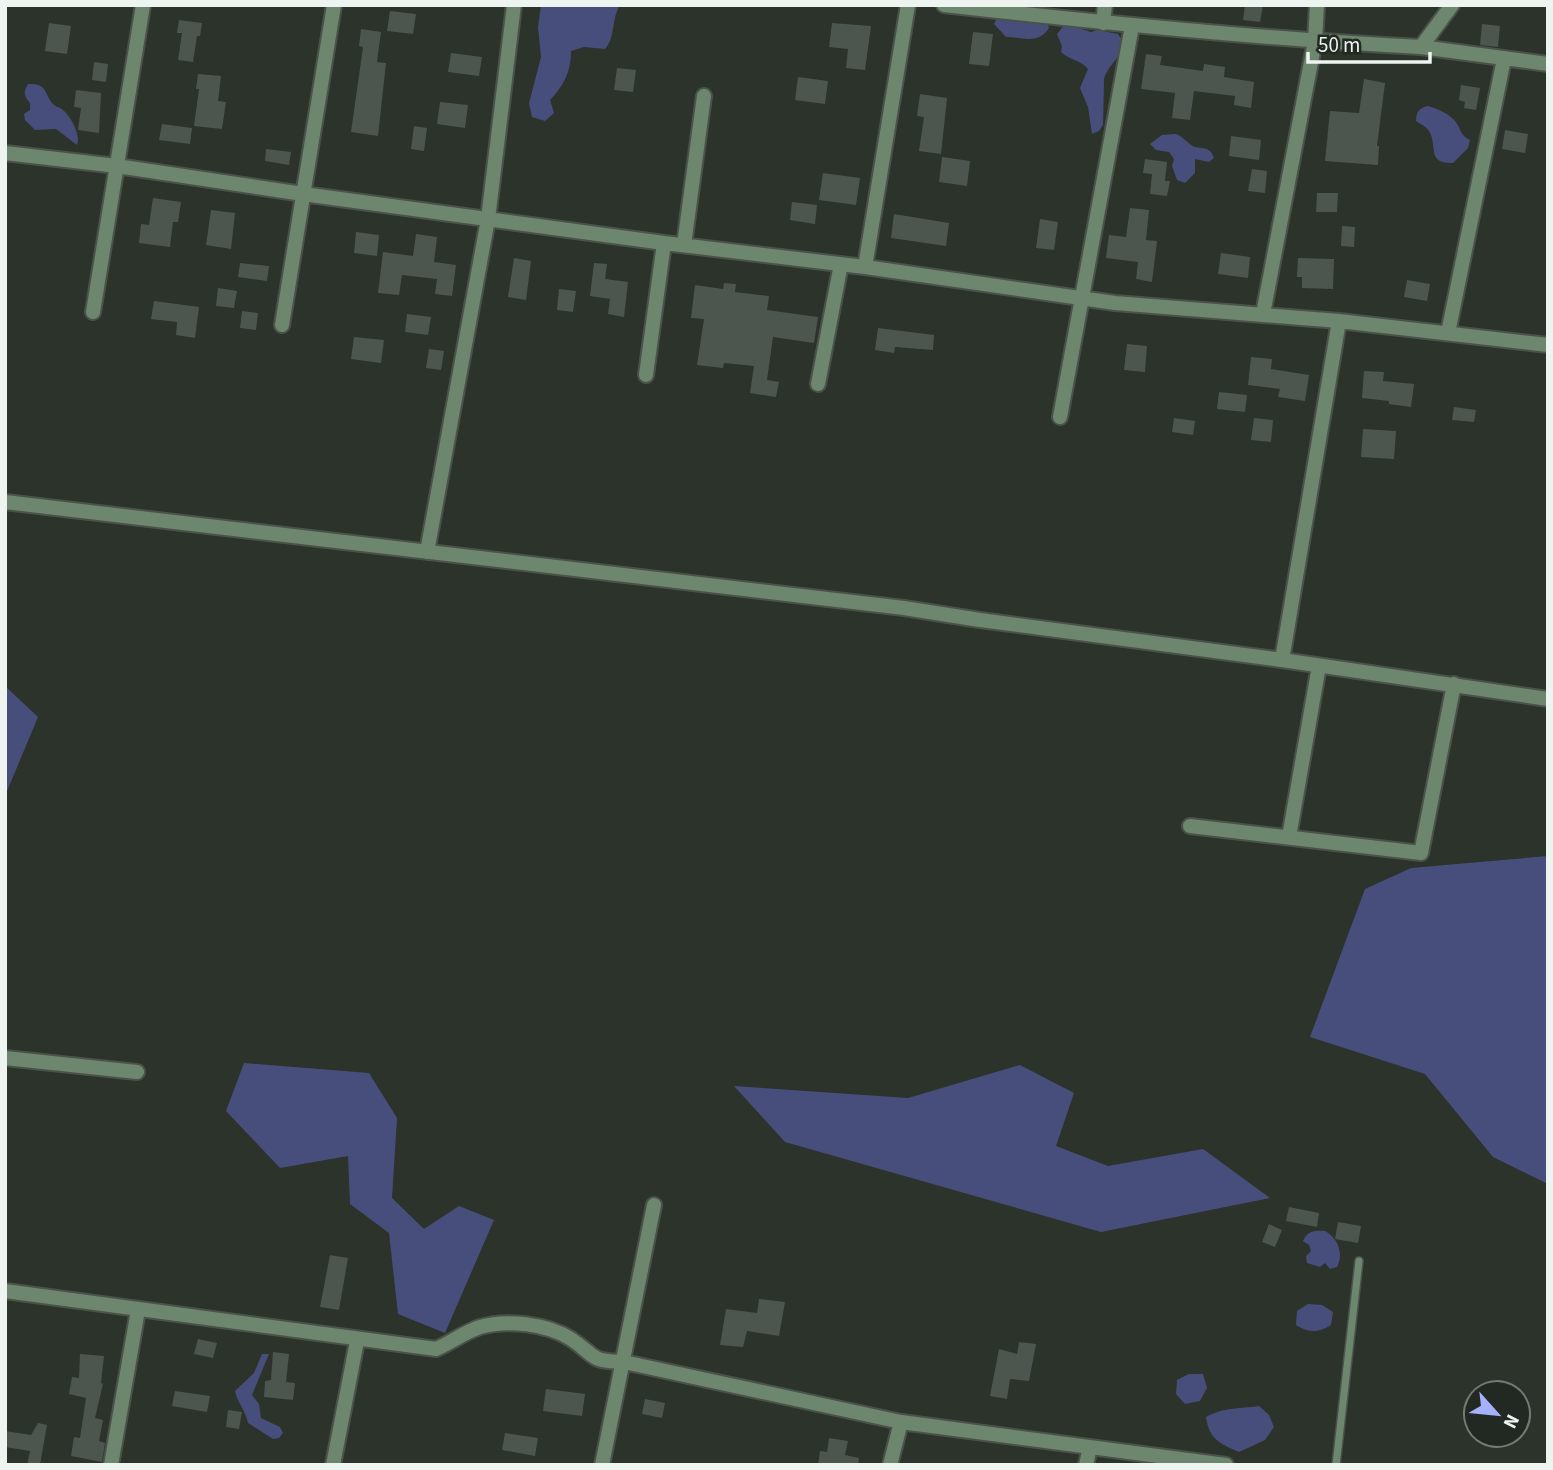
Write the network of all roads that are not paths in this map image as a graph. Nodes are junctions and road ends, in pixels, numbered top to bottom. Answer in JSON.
{"nodes":[{"id":1,"x":143,"y":5,"type":"edge"},
{"id":2,"x":334,"y":5,"type":"edge"},
{"id":3,"x":514,"y":5,"type":"edge"},
{"id":4,"x":908,"y":5,"type":"edge"},
{"id":5,"x":944,"y":5,"type":"edge"},
{"id":6,"x":1105,"y":5,"type":"edge"},
{"id":7,"x":1317,"y":5,"type":"edge"},
{"id":8,"x":1451,"y":5,"type":"edge"},
{"id":9,"x":1104,"y":23,"type":"junction"},
{"id":10,"x":1132,"y":26,"type":"junction"},
{"id":11,"x":1315,"y":41,"type":"junction"},
{"id":12,"x":1421,"y":47,"type":"junction"},
{"id":13,"x":1504,"y":59,"type":"junction"},
{"id":14,"x":1548,"y":64,"type":"edge"},
{"id":15,"x":704,"y":96,"type":"dead end"},
{"id":16,"x":5,"y":153,"type":"edge"},
{"id":17,"x":117,"y":166,"type":"junction"},
{"id":18,"x":303,"y":194,"type":"junction"},
{"id":19,"x":488,"y":219,"type":"junction"},
{"id":20,"x":664,"y":243,"type":"junction"},
{"id":21,"x":684,"y":245,"type":"junction"},
{"id":22,"x":841,"y":264,"type":"junction"},
{"id":23,"x":865,"y":267,"type":"junction"},
{"id":24,"x":1084,"y":299,"type":"junction"},
{"id":25,"x":93,"y":312,"type":"dead end"},
{"id":26,"x":1263,"y":314,"type":"junction"},
{"id":27,"x":1339,"y":321,"type":"junction"},
{"id":28,"x":282,"y":325,"type":"dead end"},
{"id":29,"x":1448,"y":333,"type":"junction"},
{"id":30,"x":1548,"y":345,"type":"edge"},
{"id":31,"x":646,"y":375,"type":"dead end"},
{"id":32,"x":818,"y":384,"type":"dead end"},
{"id":33,"x":1060,"y":417,"type":"dead end"},
{"id":34,"x":5,"y":502,"type":"edge"},
{"id":35,"x":427,"y":552,"type":"junction"},
{"id":36,"x":1282,"y":660,"type":"junction"},
{"id":37,"x":1319,"y":666,"type":"junction"},
{"id":38,"x":1454,"y":684,"type":"junction"},
{"id":39,"x":1548,"y":699,"type":"edge"},
{"id":40,"x":1190,"y":826,"type":"dead end"},
{"id":41,"x":1289,"y":838,"type":"junction"},
{"id":42,"x":5,"y":1058,"type":"edge"},
{"id":43,"x":137,"y":1072,"type":"dead end"},
{"id":44,"x":654,"y":1205,"type":"dead end"},
{"id":45,"x":1359,"y":1261,"type":"dead end"},
{"id":46,"x":5,"y":1291,"type":"edge"},
{"id":47,"x":138,"y":1310,"type":"junction"},
{"id":48,"x":357,"y":1340,"type":"junction"},
{"id":49,"x":624,"y":1362,"type":"junction"},
{"id":50,"x":901,"y":1422,"type":"junction"},
{"id":51,"x":1090,"y":1447,"type":"junction"},
{"id":52,"x":111,"y":1465,"type":"edge"},
{"id":53,"x":333,"y":1465,"type":"edge"},
{"id":54,"x":602,"y":1465,"type":"edge"},
{"id":55,"x":890,"y":1465,"type":"edge"},
{"id":56,"x":1086,"y":1465,"type":"edge"},
{"id":57,"x":1226,"y":1465,"type":"edge"},
{"id":58,"x":1336,"y":1465,"type":"edge"}],
"edges":[{"from":1,"to":17,"type":"street"},
{"from":2,"to":18,"type":"street"},
{"from":3,"to":19,"type":"street"},
{"from":4,"to":23,"type":"street"},
{"from":5,"to":9,"type":"street"},
{"from":6,"to":9,"type":"street"},
{"from":7,"to":11,"type":"street"},
{"from":8,"to":12,"type":"street"},
{"from":9,"to":10,"type":"street"},
{"from":10,"to":11,"type":"street"},
{"from":10,"to":24,"type":"street"},
{"from":11,"to":12,"type":"street"},
{"from":11,"to":26,"type":"street"},
{"from":12,"to":13,"type":"street"},
{"from":13,"to":14,"type":"street"},
{"from":13,"to":29,"type":"street"},
{"from":15,"to":21,"type":"street"},
{"from":16,"to":17,"type":"street"},
{"from":17,"to":18,"type":"street"},
{"from":17,"to":25,"type":"street"},
{"from":18,"to":19,"type":"street"},
{"from":18,"to":28,"type":"street"},
{"from":19,"to":20,"type":"street"},
{"from":19,"to":35,"type":"street"},
{"from":20,"to":21,"type":"street"},
{"from":20,"to":31,"type":"street"},
{"from":21,"to":22,"type":"street"},
{"from":22,"to":23,"type":"street"},
{"from":22,"to":32,"type":"street"},
{"from":23,"to":24,"type":"street"},
{"from":24,"to":26,"type":"street"},
{"from":24,"to":33,"type":"street"},
{"from":26,"to":27,"type":"street"},
{"from":27,"to":29,"type":"street"},
{"from":27,"to":36,"type":"street"},
{"from":29,"to":30,"type":"street"},
{"from":34,"to":35,"type":"street"},
{"from":35,"to":36,"type":"street"},
{"from":36,"to":37,"type":"street"},
{"from":37,"to":38,"type":"street"},
{"from":37,"to":41,"type":"street"},
{"from":38,"to":39,"type":"street"},
{"from":38,"to":41,"type":"street"},
{"from":40,"to":41,"type":"street"},
{"from":42,"to":43,"type":"street"},
{"from":44,"to":49,"type":"street"},
{"from":45,"to":58,"type":"lane"},
{"from":46,"to":47,"type":"street"},
{"from":47,"to":48,"type":"street"},
{"from":47,"to":52,"type":"street"},
{"from":48,"to":49,"type":"street"},
{"from":48,"to":53,"type":"street"},
{"from":49,"to":50,"type":"street"},
{"from":49,"to":54,"type":"street"},
{"from":50,"to":51,"type":"street"},
{"from":50,"to":55,"type":"street"},
{"from":51,"to":56,"type":"street"},
{"from":51,"to":57,"type":"street"}]}
